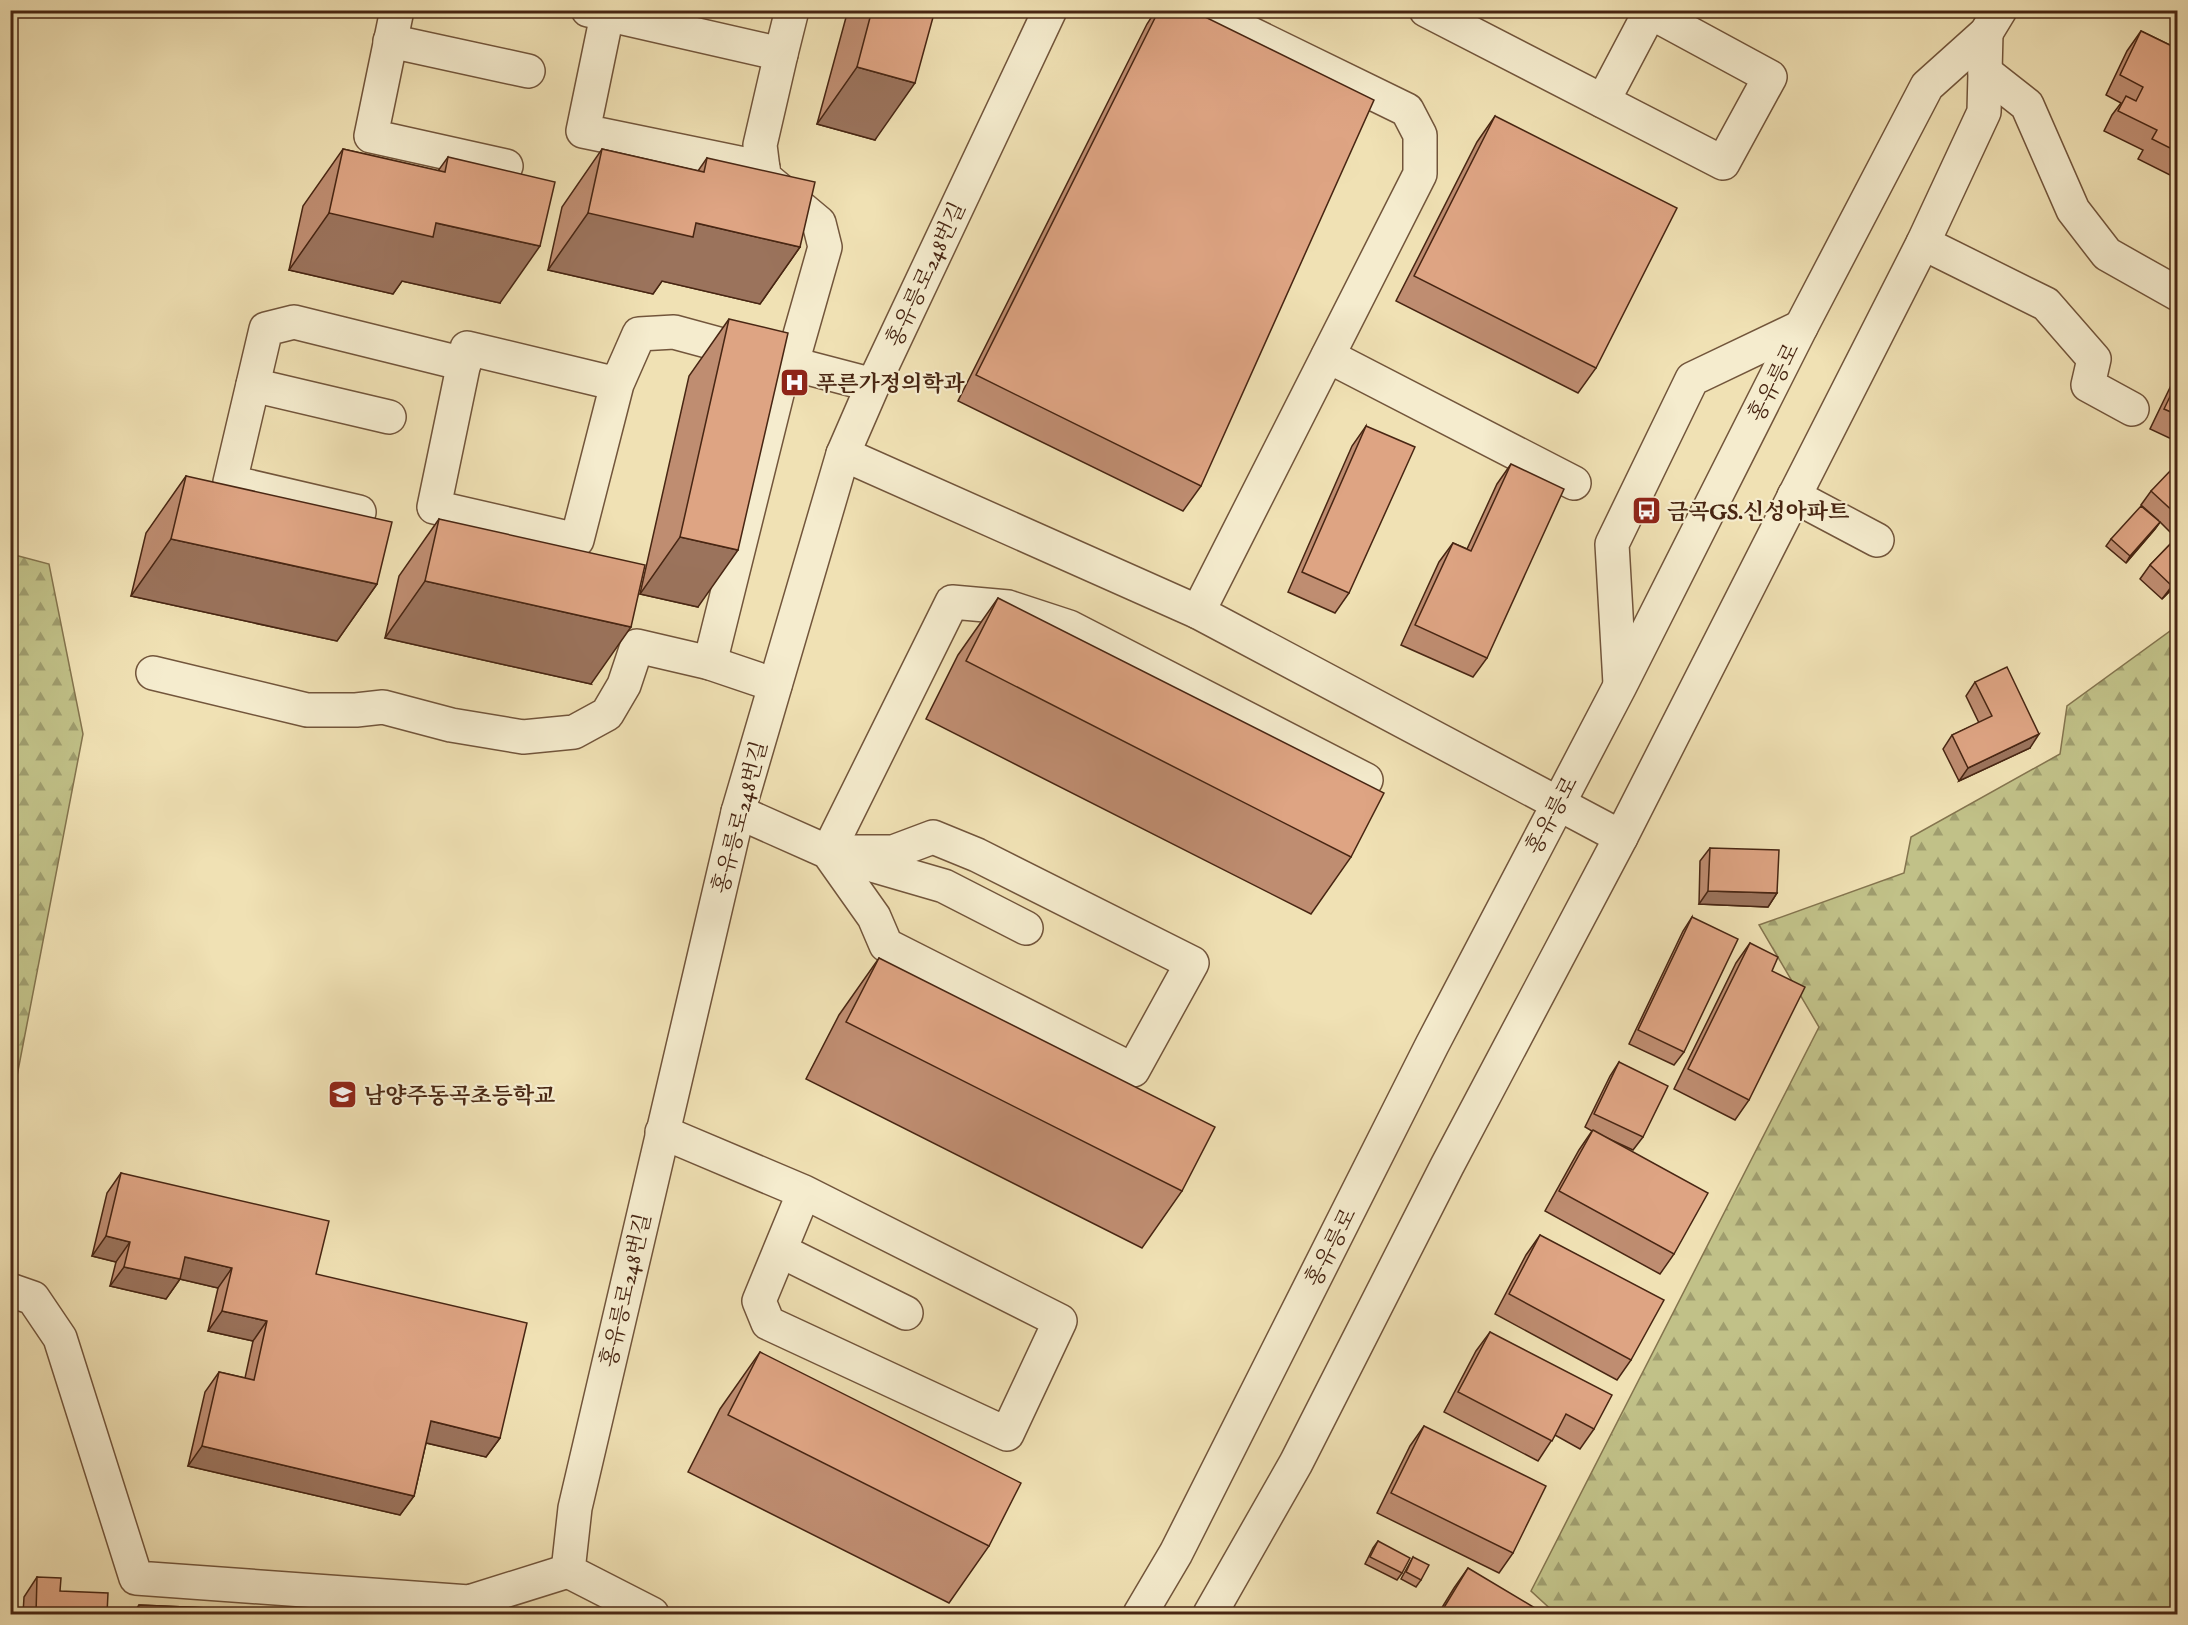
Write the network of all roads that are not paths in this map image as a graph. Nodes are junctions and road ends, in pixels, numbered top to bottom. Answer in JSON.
{"nodes":[{"id":1,"x":792,"y":10,"type":"edge"},
{"id":2,"x":1050,"y":10,"type":"edge"},
{"id":3,"x":1202,"y":10,"type":"edge"},
{"id":4,"x":1426,"y":10,"type":"edge"},
{"id":5,"x":1651,"y":11,"type":"edge"},
{"id":6,"x":597,"y":13,"type":"edge"},
{"id":7,"x":1993,"y":22,"type":"edge"},
{"id":8,"x":394,"y":26,"type":"edge"},
{"id":9,"x":781,"y":54,"type":"junction"},
{"id":10,"x":528,"y":71,"type":"dead end"},
{"id":11,"x":1985,"y":72,"type":"junction"},
{"id":12,"x":1603,"y":101,"type":"junction"},
{"id":13,"x":506,"y":166,"type":"dead end"},
{"id":14,"x":763,"y":168,"type":"junction"},
{"id":15,"x":1923,"y":243,"type":"junction"},
{"id":16,"x":2178,"y":294,"type":"edge"},
{"id":17,"x":1801,"y":327,"type":"junction"},
{"id":18,"x":1328,"y":356,"type":"junction"},
{"id":19,"x":788,"y":362,"type":"junction"},
{"id":20,"x":464,"y":364,"type":"junction"},
{"id":21,"x":617,"y":384,"type":"junction"},
{"id":22,"x":253,"y":385,"type":"junction"},
{"id":23,"x":873,"y":385,"type":"junction"},
{"id":24,"x":2132,"y":409,"type":"dead end"},
{"id":25,"x":389,"y":417,"type":"dead end"},
{"id":26,"x":843,"y":454,"type":"junction"},
{"id":27,"x":1574,"y":483,"type":"dead end"},
{"id":28,"x":1794,"y":496,"type":"junction"},
{"id":29,"x":360,"y":512,"type":"edge"},
{"id":30,"x":1877,"y":540,"type":"dead end"},
{"id":31,"x":1198,"y":612,"type":"junction"},
{"id":32,"x":710,"y":663,"type":"junction"},
{"id":33,"x":153,"y":674,"type":"dead end"},
{"id":34,"x":774,"y":685,"type":"junction"},
{"id":35,"x":1620,"y":686,"type":"junction"},
{"id":36,"x":1366,"y":780,"type":"dead end"},
{"id":37,"x":1557,"y":804,"type":"junction"},
{"id":38,"x":738,"y":812,"type":"junction"},
{"id":39,"x":1621,"y":837,"type":"junction"},
{"id":40,"x":828,"y":852,"type":"junction"},
{"id":41,"x":1026,"y":928,"type":"dead end"},
{"id":42,"x":662,"y":1132,"type":"junction"},
{"id":43,"x":804,"y":1191,"type":"junction"},
{"id":44,"x":781,"y":1251,"type":"junction"},
{"id":45,"x":10,"y":1290,"type":"edge"},
{"id":46,"x":906,"y":1313,"type":"dead end"},
{"id":47,"x":568,"y":1571,"type":"junction"},
{"id":48,"x":466,"y":1608,"type":"edge"},
{"id":49,"x":652,"y":1614,"type":"edge"},
{"id":50,"x":1140,"y":1614,"type":"edge"},
{"id":51,"x":1210,"y":1614,"type":"edge"}],
"edges":[{"from":1,"to":9,"type":"street"},
{"from":2,"to":23,"type":"street","name":"홍유릉로248번길"},
{"from":3,"to":18,"type":"street"},
{"from":4,"to":12,"type":"street"},
{"from":5,"to":12,"type":"street"},
{"from":5,"to":12,"type":"street"},
{"from":6,"to":9,"type":"street"},
{"from":6,"to":14,"type":"street"},
{"from":7,"to":11,"type":"street","name":"홍유릉로"},
{"from":7,"to":17,"type":"street","name":"홍유릉로"},
{"from":8,"to":10,"type":"street"},
{"from":8,"to":13,"type":"street"},
{"from":9,"to":14,"type":"street"},
{"from":11,"to":15,"type":"street","name":"홍유릉로"},
{"from":11,"to":16,"type":"street"},
{"from":14,"to":19,"type":"street"},
{"from":15,"to":24,"type":"street"},
{"from":15,"to":28,"type":"street","name":"홍유릉로"},
{"from":17,"to":35,"type":"street","name":"홍유릉로"},
{"from":17,"to":35,"type":"street"},
{"from":18,"to":27,"type":"street"},
{"from":18,"to":31,"type":"street"},
{"from":19,"to":21,"type":"street"},
{"from":19,"to":23,"type":"street"},
{"from":19,"to":32,"type":"street"},
{"from":20,"to":21,"type":"street"},
{"from":20,"to":21,"type":"street"},
{"from":20,"to":22,"type":"street"},
{"from":22,"to":25,"type":"street"},
{"from":22,"to":29,"type":"street"},
{"from":23,"to":26,"type":"street","name":"홍유릉로248번길"},
{"from":26,"to":31,"type":"street"},
{"from":26,"to":34,"type":"street","name":"홍유릉로248번길"},
{"from":28,"to":30,"type":"street"},
{"from":28,"to":39,"type":"street","name":"홍유릉로"},
{"from":31,"to":37,"type":"street"},
{"from":32,"to":33,"type":"street"},
{"from":32,"to":34,"type":"street"},
{"from":34,"to":38,"type":"street","name":"홍유릉로248번길"},
{"from":35,"to":37,"type":"street","name":"홍유릉로"},
{"from":36,"to":40,"type":"street"},
{"from":37,"to":39,"type":"street"},
{"from":37,"to":50,"type":"street","name":"홍유릉로"},
{"from":38,"to":40,"type":"street"},
{"from":38,"to":42,"type":"street","name":"홍유릉로248번길"},
{"from":39,"to":51,"type":"street","name":"홍유릉로"},
{"from":40,"to":40,"type":"street"},
{"from":40,"to":41,"type":"street"},
{"from":42,"to":43,"type":"street"},
{"from":42,"to":47,"type":"street","name":"홍유릉로248번길"},
{"from":43,"to":44,"type":"street"},
{"from":43,"to":44,"type":"street"},
{"from":44,"to":46,"type":"street"},
{"from":45,"to":48,"type":"street"},
{"from":47,"to":48,"type":"street"},
{"from":47,"to":49,"type":"street"}]}
